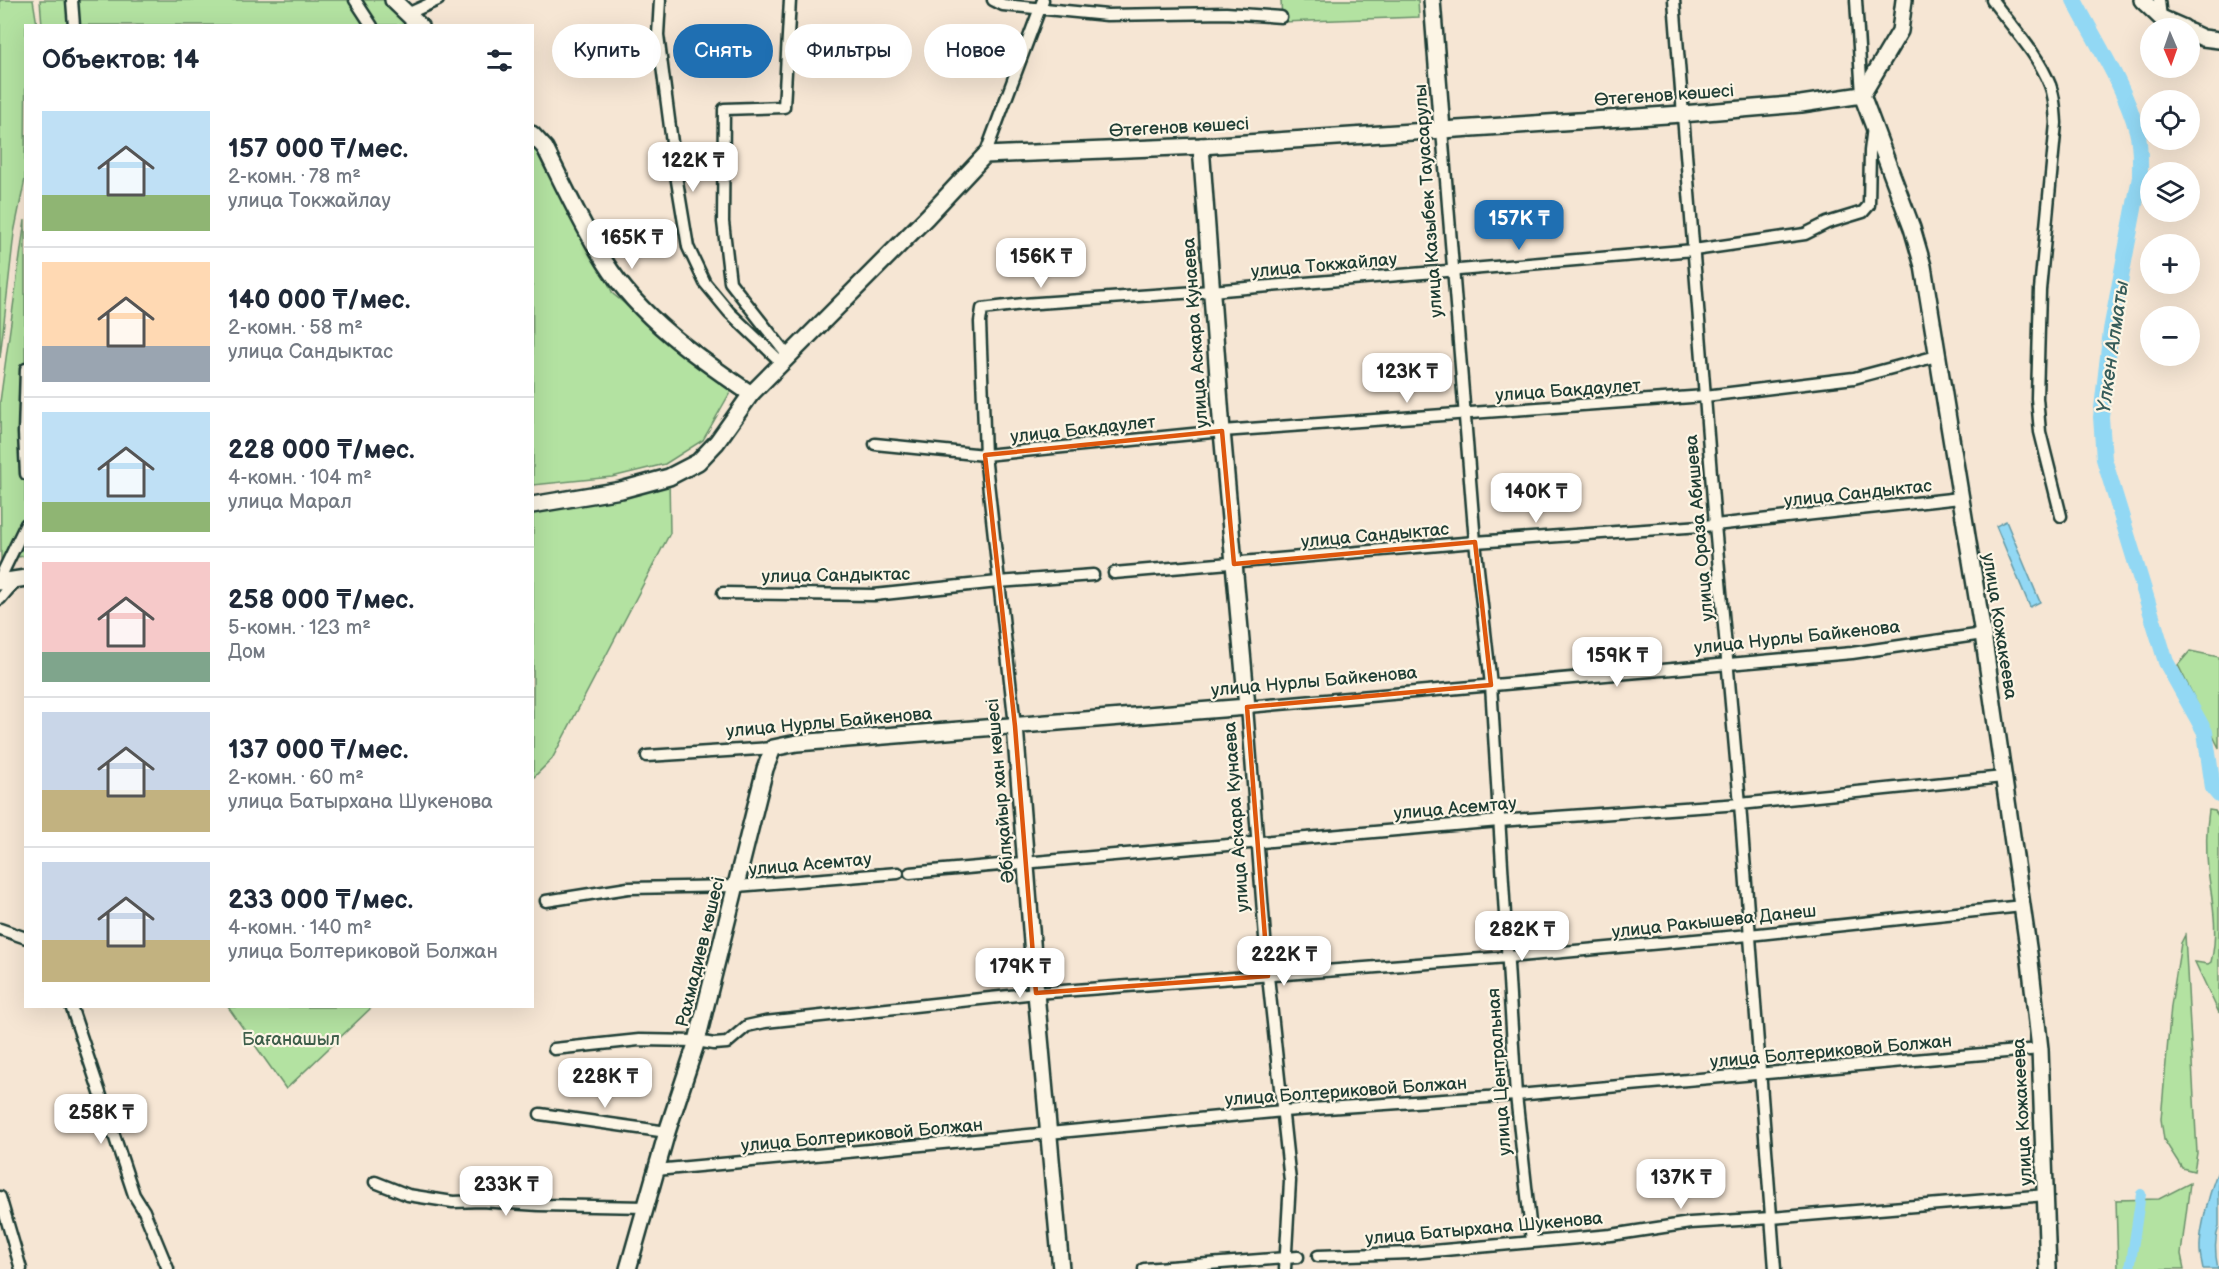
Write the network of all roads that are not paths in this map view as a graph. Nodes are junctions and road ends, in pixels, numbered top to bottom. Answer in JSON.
{"nodes":[{"id":1,"x":72,"y":0,"type":"edge"},
{"id":2,"x":355,"y":0,"type":"edge"},
{"id":3,"x":393,"y":0,"type":"edge"},
{"id":4,"x":438,"y":0,"type":"edge"},
{"id":5,"x":660,"y":0,"type":"edge"},
{"id":6,"x":790,"y":0,"type":"edge"},
{"id":7,"x":993,"y":0,"type":"edge"},
{"id":8,"x":1432,"y":0,"type":"edge"},
{"id":9,"x":1674,"y":0,"type":"edge"},
{"id":10,"x":1856,"y":0,"type":"edge"},
{"id":11,"x":1905,"y":0,"type":"edge"},
{"id":12,"x":1992,"y":0,"type":"edge"},
{"id":13,"x":2142,"y":0,"type":"edge"},
{"id":14,"x":2158,"y":0,"type":"edge"},
{"id":15,"x":1041,"y":4,"type":"edge"},
{"id":16,"x":408,"y":14,"type":"junction"},
{"id":17,"x":1281,"y":16,"type":"dead end"},
{"id":18,"x":2161,"y":18,"type":"joint"},
{"id":19,"x":74,"y":24,"type":"edge"},
{"id":20,"x":371,"y":24,"type":"edge"},
{"id":21,"x":418,"y":24,"type":"edge"},
{"id":22,"x":2200,"y":37,"type":"edge"},
{"id":23,"x":2219,"y":40,"type":"edge"},
{"id":24,"x":1862,"y":95,"type":"junction"},
{"id":25,"x":1682,"y":114,"type":"junction"},
{"id":26,"x":1873,"y":126,"type":"junction"},
{"id":27,"x":1442,"y":130,"type":"junction"},
{"id":28,"x":534,"y":136,"type":"edge"},
{"id":29,"x":1201,"y":146,"type":"junction"},
{"id":30,"x":985,"y":155,"type":"junction"},
{"id":31,"x":1694,"y":250,"type":"junction"},
{"id":32,"x":1453,"y":271,"type":"junction"},
{"id":33,"x":1211,"y":291,"type":"junction"},
{"id":34,"x":982,"y":309,"type":"joint"},
{"id":35,"x":1937,"y":356,"type":"junction"},
{"id":36,"x":784,"y":359,"type":"junction"},
{"id":37,"x":751,"y":394,"type":"junction"},
{"id":38,"x":1706,"y":396,"type":"junction"},
{"id":39,"x":1465,"y":414,"type":"junction"},
{"id":40,"x":1222,"y":431,"type":"junction"},
{"id":41,"x":875,"y":444,"type":"dead end"},
{"id":42,"x":985,"y":455,"type":"junction"},
{"id":43,"x":1960,"y":498,"type":"junction"},
{"id":44,"x":534,"y":505,"type":"edge"},
{"id":45,"x":2061,"y":516,"type":"dead end"},
{"id":46,"x":1714,"y":525,"type":"junction"},
{"id":47,"x":24,"y":528,"type":"edge"},
{"id":48,"x":1475,"y":542,"type":"junction"},
{"id":49,"x":1234,"y":564,"type":"junction"},
{"id":50,"x":1114,"y":573,"type":"dead end"},
{"id":51,"x":1093,"y":575,"type":"dead end"},
{"id":52,"x":21,"y":578,"type":"edge"},
{"id":53,"x":0,"y":580,"type":"edge"},
{"id":54,"x":998,"y":582,"type":"junction"},
{"id":55,"x":723,"y":593,"type":"dead end"},
{"id":56,"x":0,"y":599,"type":"edge"},
{"id":57,"x":1983,"y":634,"type":"junction"},
{"id":58,"x":1727,"y":664,"type":"junction"},
{"id":59,"x":1491,"y":685,"type":"junction"},
{"id":60,"x":1247,"y":707,"type":"junction"},
{"id":61,"x":1015,"y":726,"type":"junction"},
{"id":62,"x":773,"y":748,"type":"junction"},
{"id":63,"x":647,"y":756,"type":"dead end"},
{"id":64,"x":2003,"y":777,"type":"junction"},
{"id":65,"x":1740,"y":804,"type":"junction"},
{"id":66,"x":1499,"y":821,"type":"junction"},
{"id":67,"x":1258,"y":842,"type":"junction"},
{"id":68,"x":1027,"y":863,"type":"junction"},
{"id":69,"x":898,"y":873,"type":"dead end"},
{"id":70,"x":910,"y":873,"type":"dead end"},
{"id":71,"x":737,"y":886,"type":"junction"},
{"id":72,"x":546,"y":901,"type":"dead end"},
{"id":73,"x":2022,"y":906,"type":"junction"},
{"id":74,"x":0,"y":929,"type":"edge"},
{"id":75,"x":1749,"y":935,"type":"junction"},
{"id":76,"x":24,"y":937,"type":"edge"},
{"id":77,"x":1508,"y":957,"type":"junction"},
{"id":78,"x":1268,"y":976,"type":"junction"},
{"id":79,"x":1036,"y":993,"type":"junction"},
{"id":80,"x":71,"y":1008,"type":"edge"},
{"id":81,"x":697,"y":1041,"type":"junction"},
{"id":82,"x":554,"y":1049,"type":"dead end"},
{"id":83,"x":2040,"y":1049,"type":"junction"},
{"id":84,"x":1759,"y":1074,"type":"junction"},
{"id":85,"x":1516,"y":1095,"type":"junction"},
{"id":86,"x":1283,"y":1111,"type":"junction"},
{"id":87,"x":540,"y":1114,"type":"dead end"},
{"id":88,"x":667,"y":1132,"type":"junction"},
{"id":89,"x":1049,"y":1134,"type":"junction"},
{"id":90,"x":656,"y":1170,"type":"junction"},
{"id":91,"x":375,"y":1182,"type":"dead end"},
{"id":92,"x":2046,"y":1195,"type":"junction"},
{"id":93,"x":0,"y":1197,"type":"edge"},
{"id":94,"x":647,"y":1207,"type":"junction"},
{"id":95,"x":1771,"y":1218,"type":"junction"},
{"id":96,"x":1532,"y":1241,"type":"junction"},
{"id":97,"x":1318,"y":1256,"type":"dead end"},
{"id":98,"x":1298,"y":1257,"type":"dead end"},
{"id":99,"x":1284,"y":1263,"type":"edge"},
{"id":100,"x":21,"y":1269,"type":"edge"},
{"id":101,"x":168,"y":1269,"type":"edge"},
{"id":102,"x":628,"y":1269,"type":"edge"},
{"id":103,"x":1061,"y":1269,"type":"edge"},
{"id":104,"x":1144,"y":1269,"type":"edge"},
{"id":105,"x":1775,"y":1269,"type":"edge"},
{"id":106,"x":2048,"y":1269,"type":"edge"}],
"edges":[{"from":1,"to":19,"type":"street"},
{"from":2,"to":20,"type":"street"},
{"from":3,"to":16,"type":"street"},
{"from":4,"to":16,"type":"street"},
{"from":5,"to":36,"type":"street"},
{"from":6,"to":36,"type":"street"},
{"from":7,"to":15,"type":"street"},
{"from":8,"to":27,"type":"street","name":"улица Казыбек Тауасарулы"},
{"from":9,"to":25,"type":"street","name":"улица Ораза Абишева"},
{"from":10,"to":24,"type":"street","name":"улица Кожакеева"},
{"from":11,"to":24,"type":"street"},
{"from":12,"to":45,"type":"street"},
{"from":13,"to":18,"type":"street"},
{"from":14,"to":18,"type":"street"},
{"from":15,"to":17,"type":"street"},
{"from":15,"to":30,"type":"street"},
{"from":16,"to":21,"type":"street"},
{"from":22,"to":23,"type":"street"},
{"from":24,"to":25,"type":"street","name":"Өтегенов көшесі"},
{"from":24,"to":26,"type":"street","name":"улица Кожакеева"},
{"from":25,"to":27,"type":"street","name":"Өтегенов көшесі"},
{"from":25,"to":31,"type":"street","name":"улица Ораза Абишева"},
{"from":26,"to":31,"type":"street","name":"улица Токжайлау"},
{"from":26,"to":35,"type":"street","name":"улица Кожакеева"},
{"from":27,"to":29,"type":"street","name":"Өтегенов көшесі"},
{"from":27,"to":32,"type":"street","name":"улица Казыбек Тауасарулы"},
{"from":28,"to":37,"type":"street"},
{"from":29,"to":30,"type":"street","name":"Өтегенов көшесі"},
{"from":29,"to":33,"type":"street","name":"улица Аскара Кунаева"},
{"from":30,"to":36,"type":"street"},
{"from":31,"to":32,"type":"street","name":"улица Токжайлау"},
{"from":31,"to":38,"type":"street","name":"улица Ораза Абишева"},
{"from":32,"to":33,"type":"street","name":"улица Токжайлау"},
{"from":32,"to":39,"type":"street","name":"улица Казыбек Тауасарулы"},
{"from":33,"to":34,"type":"street","name":"улица Токжайлау"},
{"from":33,"to":40,"type":"street","name":"улица Аскара Кунаева"},
{"from":34,"to":42,"type":"street","name":"Әбілқайыр хан көшесі"},
{"from":35,"to":38,"type":"street","name":"улица Бакдаулет"},
{"from":35,"to":43,"type":"street","name":"улица Кожакеева"},
{"from":36,"to":37,"type":"street"},
{"from":37,"to":44,"type":"street"},
{"from":38,"to":39,"type":"street","name":"улица Бакдаулет"},
{"from":38,"to":46,"type":"street","name":"улица Ораза Абишева"},
{"from":39,"to":40,"type":"street","name":"улица Бакдаулет"},
{"from":39,"to":48,"type":"street","name":"улица Казыбек Тауасарулы"},
{"from":40,"to":42,"type":"street","name":"улица Бакдаулет"},
{"from":40,"to":49,"type":"street","name":"улица Аскара Кунаева"},
{"from":41,"to":42,"type":"street","name":"улица Бакдаулет"},
{"from":42,"to":54,"type":"street","name":"Әбілқайыр хан көшесі"},
{"from":43,"to":46,"type":"street","name":"улица Сандыктас"},
{"from":43,"to":57,"type":"street","name":"улица Кожакеева"},
{"from":46,"to":48,"type":"street","name":"улица Сандыктас"},
{"from":46,"to":58,"type":"street","name":"улица Ораза Абишева"},
{"from":47,"to":53,"type":"street"},
{"from":48,"to":49,"type":"street","name":"улица Сандыктас"},
{"from":48,"to":59,"type":"street","name":"улица Казыбек Тауасарулы"},
{"from":49,"to":50,"type":"street","name":"улица Сандыктас"},
{"from":49,"to":60,"type":"street","name":"улица Аскара Кунаева"},
{"from":51,"to":54,"type":"street","name":"улица Сандыктас"},
{"from":52,"to":53,"type":"street"},
{"from":52,"to":56,"type":"street"},
{"from":54,"to":55,"type":"street","name":"улица Сандыктас"},
{"from":54,"to":61,"type":"street","name":"Әбілқайыр хан көшесі"},
{"from":57,"to":58,"type":"street","name":"улица Нурлы Байкенова"},
{"from":57,"to":64,"type":"street","name":"улица Кожакеева"},
{"from":58,"to":59,"type":"street","name":"улица Нурлы Байкенова"},
{"from":58,"to":65,"type":"street","name":"улица Ораза Абишева"},
{"from":59,"to":60,"type":"street","name":"улица Нурлы Байкенова"},
{"from":59,"to":66,"type":"street","name":"улица Центральная"},
{"from":60,"to":61,"type":"street","name":"улица Нурлы Байкенова"},
{"from":60,"to":67,"type":"street","name":"улица Аскара Кунаева"},
{"from":61,"to":62,"type":"street","name":"улица Нурлы Байкенова"},
{"from":61,"to":68,"type":"street","name":"Әбілқайыр хан көшесі"},
{"from":62,"to":63,"type":"street","name":"улица Нурлы Байкенова"},
{"from":62,"to":71,"type":"street","name":"Рахмадиев көшесі"},
{"from":64,"to":65,"type":"street","name":"улица Асемтау"},
{"from":64,"to":73,"type":"street","name":"улица Кожакеева"},
{"from":65,"to":66,"type":"street","name":"улица Асемтау"},
{"from":65,"to":75,"type":"street","name":"улица Ораза Абишева"},
{"from":66,"to":67,"type":"street","name":"улица Асемтау"},
{"from":66,"to":77,"type":"street","name":"улица Центральная"},
{"from":67,"to":68,"type":"street","name":"улица Асемтау"},
{"from":67,"to":78,"type":"street","name":"улица Аскара Кунаева"},
{"from":68,"to":70,"type":"street","name":"улица Асемтау"},
{"from":68,"to":79,"type":"street","name":"Әбілқайыр хан көшесі"},
{"from":69,"to":71,"type":"street","name":"улица Асемтау"},
{"from":71,"to":72,"type":"street","name":"улица Асемтау"},
{"from":71,"to":81,"type":"street","name":"Рахмадиев көшесі"},
{"from":73,"to":75,"type":"street","name":"улица Ракышева Данеш"},
{"from":73,"to":83,"type":"street","name":"улица Кожакеева"},
{"from":74,"to":76,"type":"street"},
{"from":75,"to":77,"type":"street","name":"улица Ракышева Данеш"},
{"from":75,"to":84,"type":"street","name":"улица Ораза Абишева"},
{"from":77,"to":78,"type":"street","name":"улица Ракышева Данеш"},
{"from":77,"to":85,"type":"street","name":"улица Центральная"},
{"from":78,"to":79,"type":"street","name":"улица Ракышева Данеш"},
{"from":78,"to":86,"type":"street","name":"улица Аскара Кунаева"},
{"from":79,"to":81,"type":"street","name":"улица Ракышева Данеш"},
{"from":79,"to":89,"type":"street","name":"Әбілқайыр хан көшесі"},
{"from":80,"to":101,"type":"street"},
{"from":81,"to":82,"type":"street","name":"улица Ракышева Данеш"},
{"from":81,"to":88,"type":"street","name":"Рахмадиев көшесі"},
{"from":83,"to":84,"type":"street","name":"улица Болтериковой Болжан"},
{"from":83,"to":92,"type":"street","name":"улица Кожакеева"},
{"from":84,"to":85,"type":"street","name":"улица Болтериковой Болжан"},
{"from":84,"to":95,"type":"street","name":"улица Ораза Абишева"},
{"from":85,"to":86,"type":"street","name":"улица Болтериковой Болжан"},
{"from":85,"to":96,"type":"street","name":"улица Центральная"},
{"from":86,"to":89,"type":"street","name":"улица Болтериковой Болжан"},
{"from":86,"to":99,"type":"street","name":"улица Аскара Кунаева"},
{"from":87,"to":88,"type":"street"},
{"from":88,"to":90,"type":"street","name":"Рахмадиев көшесі"},
{"from":89,"to":90,"type":"street","name":"улица Болтериковой Болжан"},
{"from":89,"to":103,"type":"street","name":"Әбілқайыр хан көшесі"},
{"from":90,"to":94,"type":"street","name":"Рахмадиев көшесі"},
{"from":91,"to":94,"type":"street"},
{"from":92,"to":95,"type":"street","name":"улица Батырхана Шукенова"},
{"from":92,"to":106,"type":"street","name":"улица Кожакеева"},
{"from":93,"to":100,"type":"street"},
{"from":94,"to":102,"type":"street","name":"Рахмадиев көшесі"},
{"from":95,"to":96,"type":"street","name":"улица Батырхана Шукенова"},
{"from":95,"to":105,"type":"street","name":"улица Ораза Абишева"},
{"from":96,"to":97,"type":"street","name":"улица Батырхана Шукенова"},
{"from":98,"to":99,"type":"street"},
{"from":99,"to":104,"type":"street"}]}
